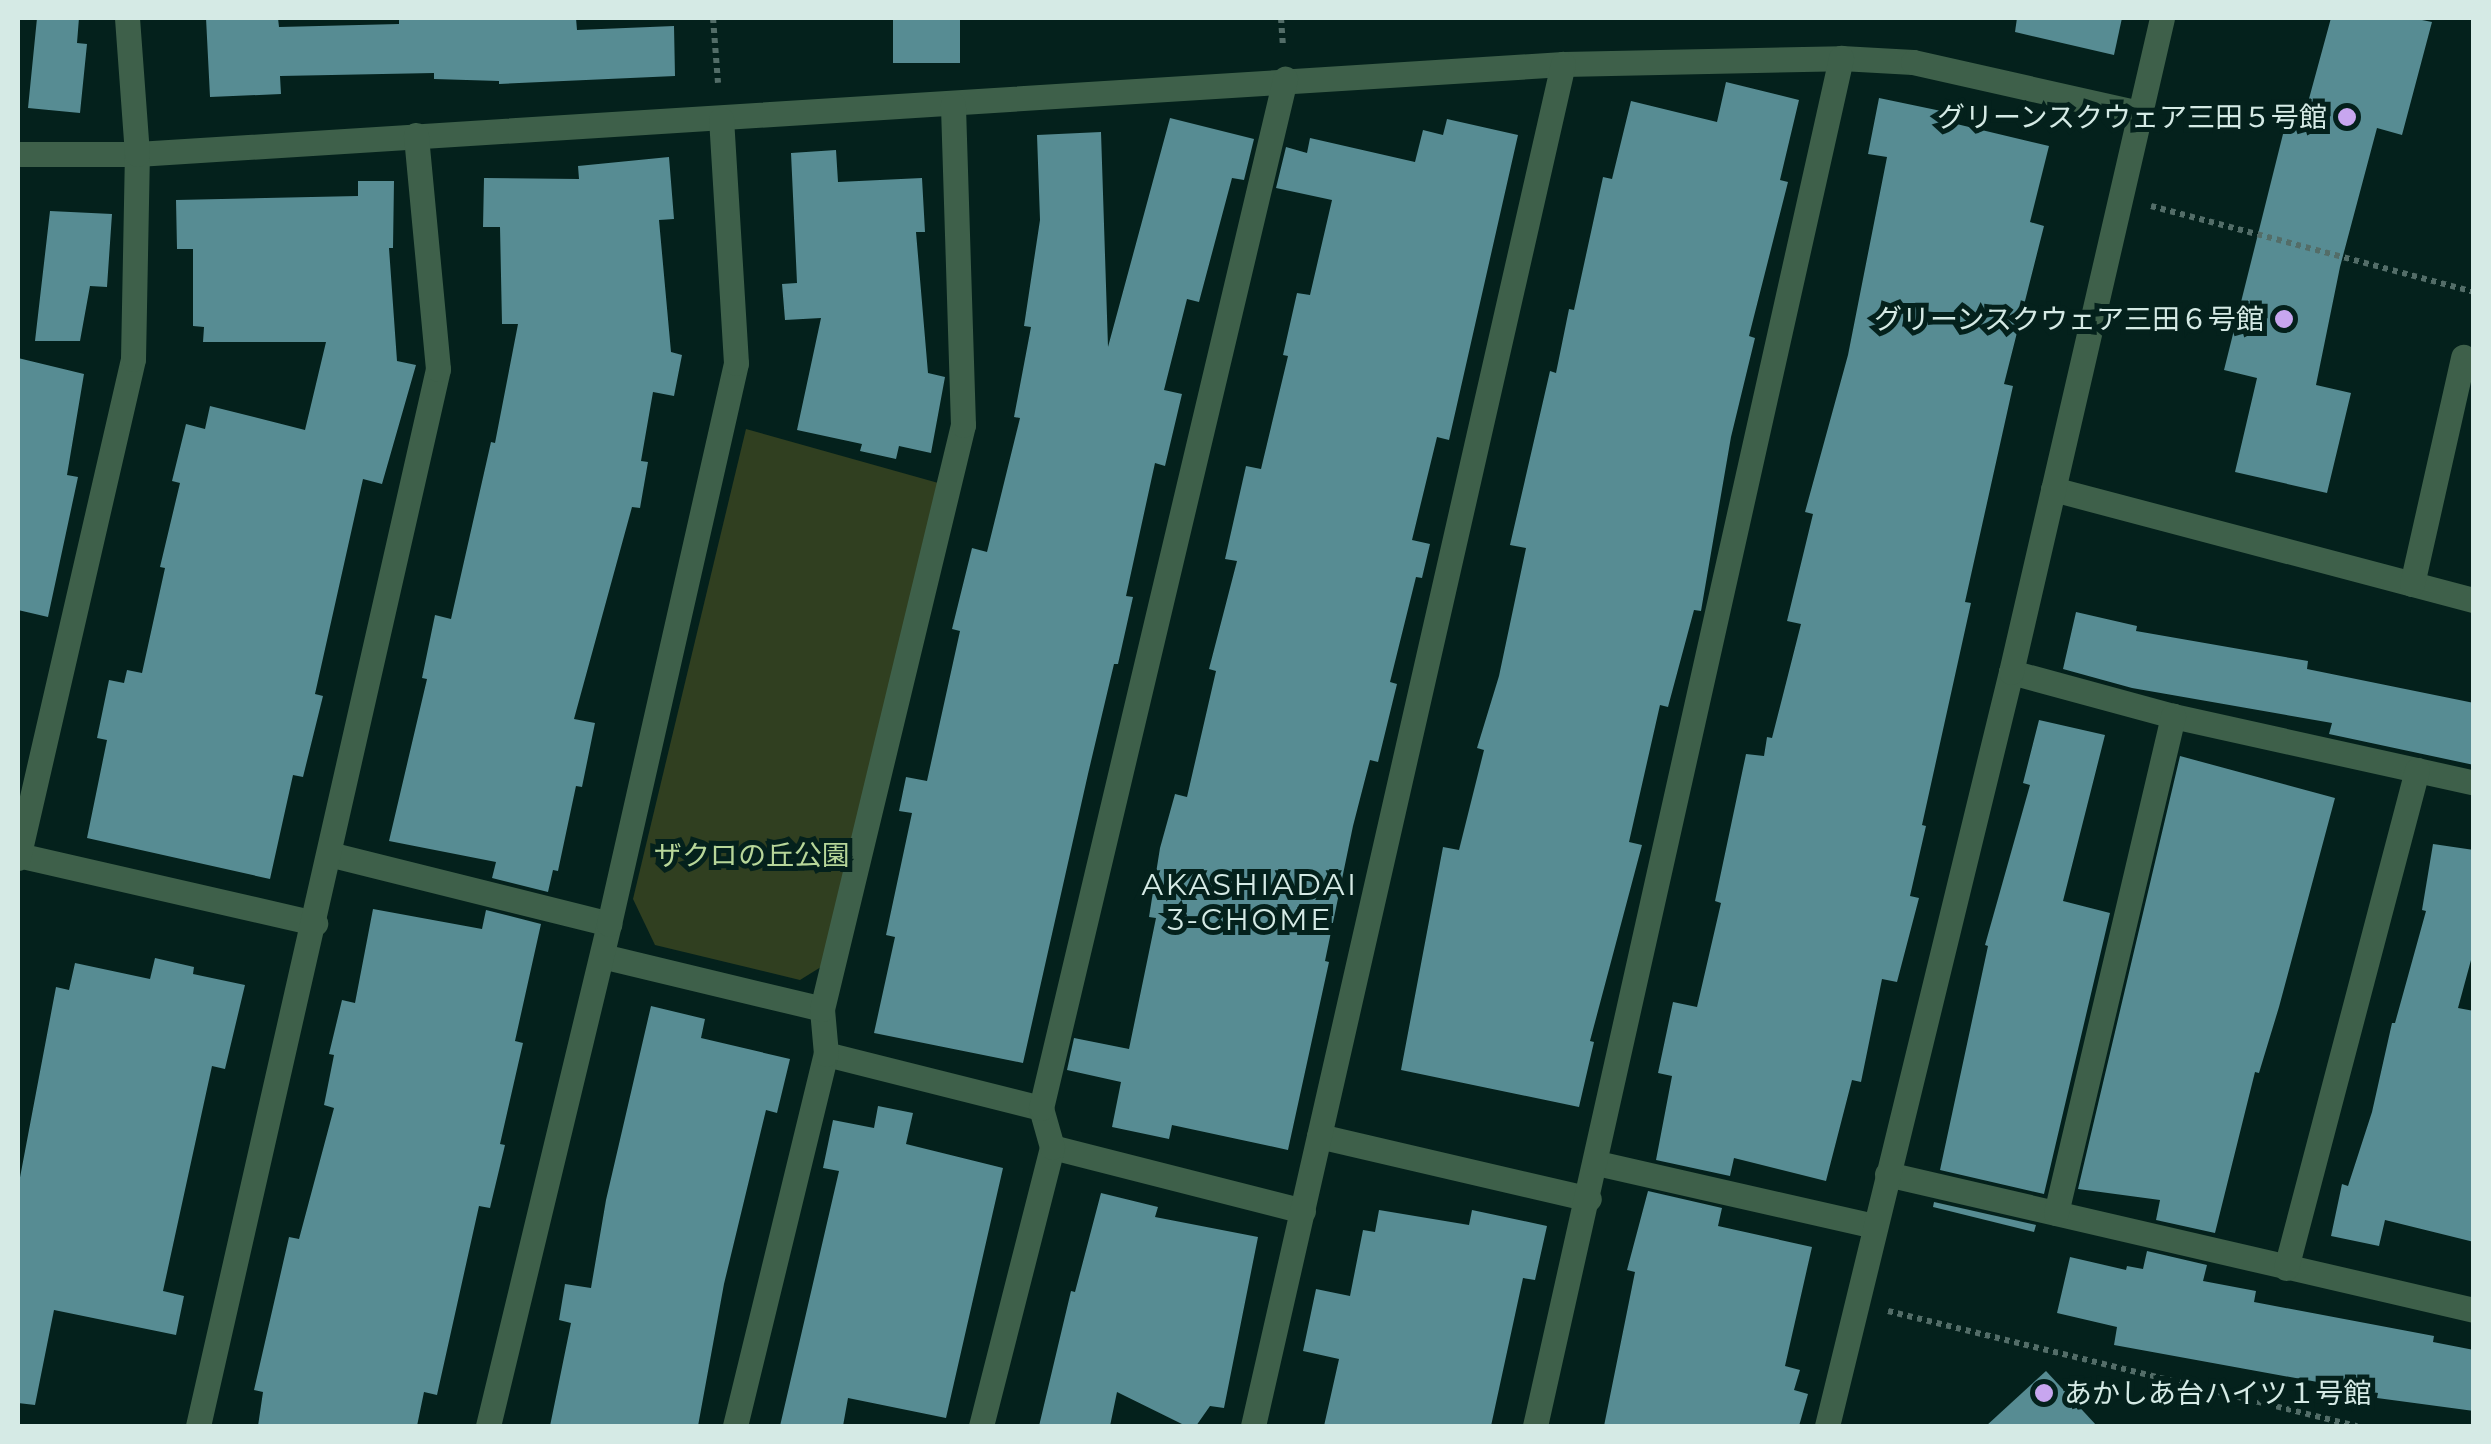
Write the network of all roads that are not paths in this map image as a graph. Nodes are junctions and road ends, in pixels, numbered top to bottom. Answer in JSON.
{"nodes":[{"id":1,"x":127,"y":18,"type":"edge"},
{"id":2,"x":2162,"y":18,"type":"edge"},
{"id":3,"x":1841,"y":58,"type":"junction"},
{"id":4,"x":1563,"y":64,"type":"junction"},
{"id":5,"x":1284,"y":78,"type":"junction"},
{"id":6,"x":953,"y":104,"type":"junction"},
{"id":7,"x":2140,"y":113,"type":"junction"},
{"id":8,"x":721,"y":119,"type":"junction"},
{"id":9,"x":416,"y":135,"type":"junction"},
{"id":10,"x":18,"y":154,"type":"edge"},
{"id":11,"x":137,"y":154,"type":"junction"},
{"id":12,"x":2463,"y":357,"type":"dead end"},
{"id":13,"x":2053,"y":489,"type":"junction"},
{"id":14,"x":2412,"y":584,"type":"junction"},
{"id":15,"x":2474,"y":600,"type":"edge"},
{"id":16,"x":2011,"y":672,"type":"junction"},
{"id":17,"x":2174,"y":716,"type":"junction"},
{"id":18,"x":2418,"y":770,"type":"junction"},
{"id":19,"x":2474,"y":783,"type":"edge"},
{"id":20,"x":329,"y":854,"type":"junction"},
{"id":21,"x":18,"y":856,"type":"edge"},
{"id":22,"x":315,"y":923,"type":"junction"},
{"id":23,"x":609,"y":924,"type":"junction"},
{"id":24,"x":602,"y":956,"type":"junction"},
{"id":25,"x":822,"y":1009,"type":"junction"},
{"id":26,"x":826,"y":1054,"type":"junction"},
{"id":27,"x":1042,"y":1108,"type":"junction"},
{"id":28,"x":1319,"y":1136,"type":"junction"},
{"id":29,"x":1052,"y":1148,"type":"junction"},
{"id":30,"x":1597,"y":1164,"type":"junction"},
{"id":31,"x":1888,"y":1174,"type":"junction"},
{"id":32,"x":1589,"y":1199,"type":"junction"},
{"id":33,"x":1303,"y":1211,"type":"junction"},
{"id":34,"x":2056,"y":1213,"type":"junction"},
{"id":35,"x":1875,"y":1226,"type":"junction"},
{"id":36,"x":2286,"y":1268,"type":"junction"},
{"id":37,"x":2474,"y":1310,"type":"edge"},
{"id":38,"x":198,"y":1426,"type":"edge"},
{"id":39,"x":488,"y":1426,"type":"edge"},
{"id":40,"x":735,"y":1426,"type":"edge"},
{"id":41,"x":981,"y":1426,"type":"edge"},
{"id":42,"x":1254,"y":1426,"type":"edge"},
{"id":43,"x":1535,"y":1426,"type":"edge"},
{"id":44,"x":1827,"y":1426,"type":"edge"}],
"edges":[{"from":1,"to":11,"type":"street"},
{"from":2,"to":7,"type":"street"},
{"from":3,"to":4,"type":"street"},
{"from":3,"to":7,"type":"street"},
{"from":3,"to":30,"type":"street"},
{"from":4,"to":5,"type":"street"},
{"from":4,"to":28,"type":"street"},
{"from":5,"to":6,"type":"street"},
{"from":5,"to":27,"type":"street"},
{"from":6,"to":8,"type":"street"},
{"from":6,"to":25,"type":"street"},
{"from":7,"to":13,"type":"street"},
{"from":8,"to":9,"type":"street"},
{"from":8,"to":23,"type":"street"},
{"from":9,"to":11,"type":"street"},
{"from":9,"to":20,"type":"street"},
{"from":10,"to":11,"type":"street"},
{"from":11,"to":21,"type":"street"},
{"from":12,"to":14,"type":"street"},
{"from":13,"to":14,"type":"street"},
{"from":13,"to":16,"type":"street"},
{"from":14,"to":15,"type":"street"},
{"from":16,"to":17,"type":"street"},
{"from":16,"to":31,"type":"street"},
{"from":17,"to":18,"type":"street"},
{"from":17,"to":34,"type":"street"},
{"from":18,"to":19,"type":"street"},
{"from":18,"to":36,"type":"street"},
{"from":20,"to":22,"type":"street"},
{"from":20,"to":23,"type":"street"},
{"from":21,"to":22,"type":"street"},
{"from":22,"to":38,"type":"street"},
{"from":23,"to":24,"type":"street"},
{"from":24,"to":25,"type":"street"},
{"from":24,"to":39,"type":"street"},
{"from":25,"to":26,"type":"street"},
{"from":26,"to":27,"type":"street"},
{"from":26,"to":40,"type":"street"},
{"from":27,"to":29,"type":"street"},
{"from":28,"to":32,"type":"street"},
{"from":28,"to":33,"type":"street"},
{"from":29,"to":33,"type":"street"},
{"from":29,"to":41,"type":"street"},
{"from":30,"to":32,"type":"street"},
{"from":30,"to":35,"type":"street"},
{"from":31,"to":34,"type":"street"},
{"from":31,"to":35,"type":"street"},
{"from":32,"to":43,"type":"street"},
{"from":33,"to":42,"type":"street"},
{"from":34,"to":36,"type":"street"},
{"from":35,"to":44,"type":"street"},
{"from":36,"to":37,"type":"street"}]}
